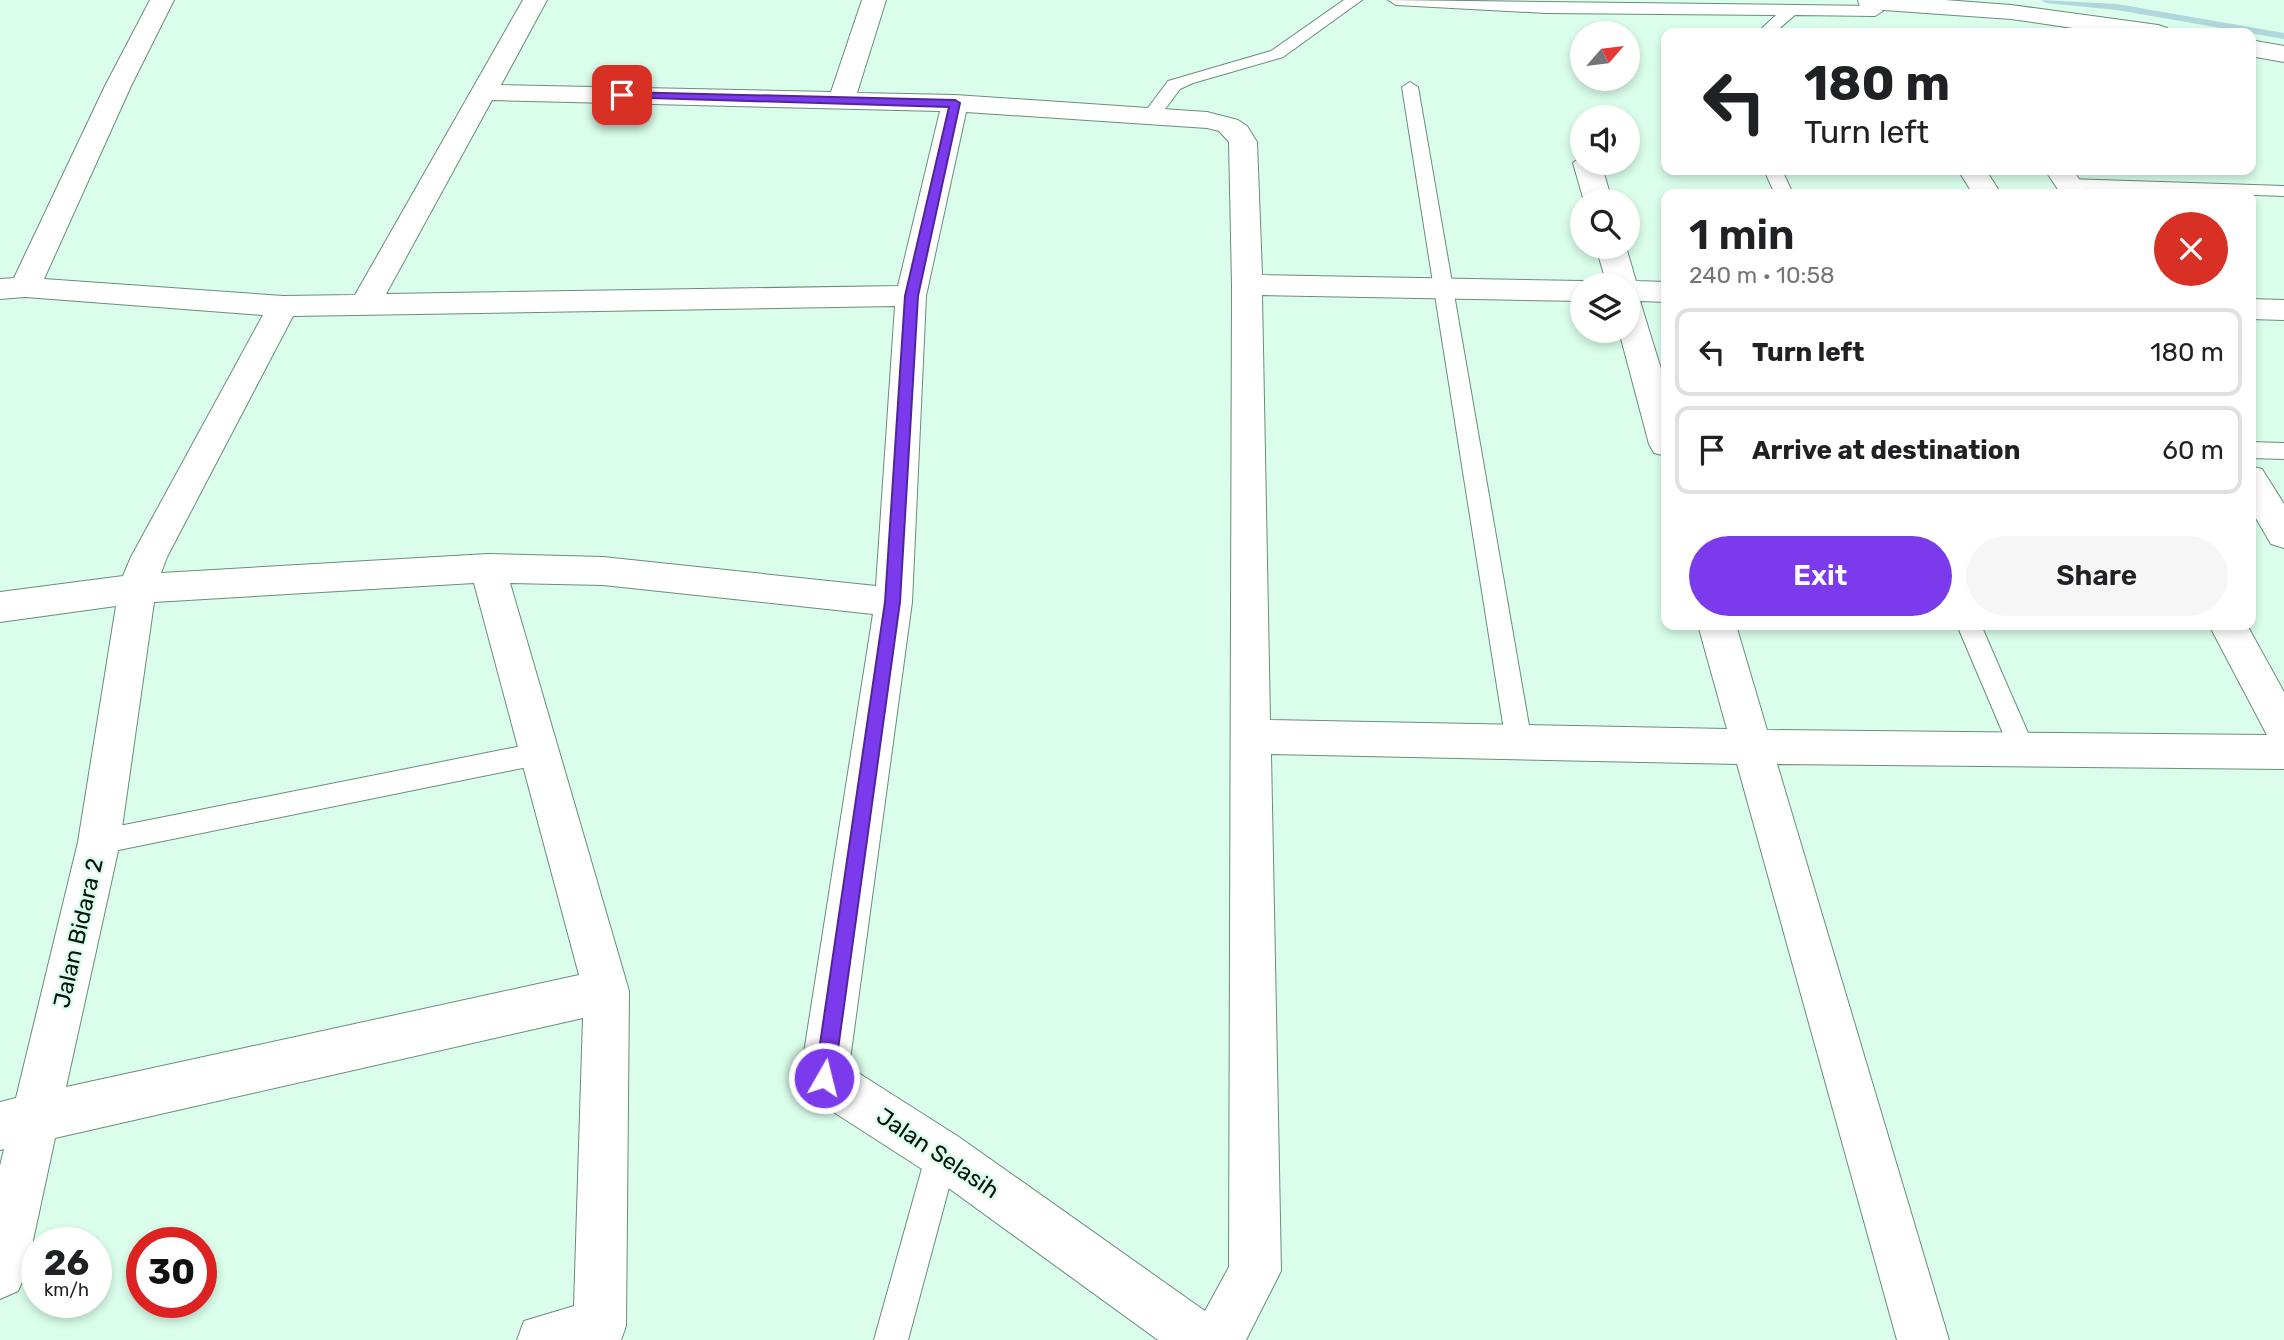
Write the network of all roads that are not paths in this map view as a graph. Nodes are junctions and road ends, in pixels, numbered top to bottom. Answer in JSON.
{"nodes":[{"id":1,"x":162,"y":0,"type":"edge"},
{"id":2,"x":535,"y":0,"type":"edge"},
{"id":3,"x":874,"y":0,"type":"edge"},
{"id":4,"x":1354,"y":0,"type":"edge"},
{"id":5,"x":1396,"y":0,"type":"edge"},
{"id":6,"x":1870,"y":4,"type":"edge"},
{"id":7,"x":1953,"y":8,"type":"junction"},
{"id":8,"x":1790,"y":11,"type":"junction"},
{"id":9,"x":1771,"y":28,"type":"edge"},
{"id":10,"x":1885,"y":28,"type":"edge"},
{"id":11,"x":1967,"y":28,"type":"edge"},
{"id":12,"x":2123,"y":28,"type":"edge"},
{"id":13,"x":2256,"y":49,"type":"edge"},
{"id":14,"x":2284,"y":54,"type":"edge"},
{"id":15,"x":1410,"y":87,"type":"dead end"},
{"id":16,"x":484,"y":92,"type":"junction"},
{"id":17,"x":842,"y":100,"type":"junction"},
{"id":18,"x":955,"y":103,"type":"junction"},
{"id":19,"x":1150,"y":116,"type":"junction"},
{"id":20,"x":2067,"y":183,"type":"edge"},
{"id":21,"x":2230,"y":189,"type":"edge"},
{"id":22,"x":2256,"y":190,"type":"edge"},
{"id":23,"x":2284,"y":191,"type":"edge"},
{"id":24,"x":1247,"y":285,"type":"junction"},
{"id":25,"x":12,"y":288,"type":"edge"},
{"id":26,"x":1443,"y":288,"type":"junction"},
{"id":27,"x":1570,"y":291,"type":"edge"},
{"id":28,"x":1640,"y":291,"type":"edge"},
{"id":29,"x":1661,"y":292,"type":"edge"},
{"id":30,"x":911,"y":296,"type":"junction"},
{"id":31,"x":365,"y":305,"type":"junction"},
{"id":32,"x":283,"y":306,"type":"junction"},
{"id":33,"x":2256,"y":309,"type":"edge"},
{"id":34,"x":2284,"y":310,"type":"edge"},
{"id":35,"x":1638,"y":343,"type":"edge"},
{"id":36,"x":1661,"y":426,"type":"edge"},
{"id":37,"x":2256,"y":450,"type":"edge"},
{"id":38,"x":2284,"y":451,"type":"edge"},
{"id":39,"x":2256,"y":488,"type":"edge"},
{"id":40,"x":2284,"y":534,"type":"edge"},
{"id":41,"x":488,"y":568,"type":"junction"},
{"id":42,"x":137,"y":589,"type":"junction"},
{"id":43,"x":893,"y":602,"type":"junction"},
{"id":44,"x":0,"y":607,"type":"edge"},
{"id":45,"x":1718,"y":630,"type":"edge"},
{"id":46,"x":1971,"y":630,"type":"edge"},
{"id":47,"x":2231,"y":630,"type":"edge"},
{"id":48,"x":2284,"y":729,"type":"edge"},
{"id":49,"x":1252,"y":737,"type":"junction"},
{"id":50,"x":1519,"y":743,"type":"junction"},
{"id":51,"x":1751,"y":747,"type":"junction"},
{"id":52,"x":2022,"y":749,"type":"junction"},
{"id":53,"x":2284,"y":752,"type":"edge"},
{"id":54,"x":537,"y":754,"type":"junction"},
{"id":55,"x":99,"y":842,"type":"junction"},
{"id":56,"x":606,"y":991,"type":"junction"},
{"id":57,"x":17,"y":1122,"type":"edge"},
{"id":58,"x":942,"y":1154,"type":"junction"},
{"id":59,"x":0,"y":1273,"type":"edge"},
{"id":60,"x":598,"y":1333,"type":"edge"},
{"id":61,"x":543,"y":1340,"type":"edge"},
{"id":62,"x":891,"y":1340,"type":"edge"},
{"id":63,"x":1202,"y":1340,"type":"edge"},
{"id":64,"x":1217,"y":1340,"type":"edge"},
{"id":65,"x":1923,"y":1340,"type":"edge"}],
"edges":[{"from":1,"to":25,"type":"street"},
{"from":2,"to":16,"type":"street"},
{"from":3,"to":17,"type":"street"},
{"from":4,"to":19,"type":"lane"},
{"from":5,"to":8,"type":"lane"},
{"from":6,"to":7,"type":"street"},
{"from":6,"to":8,"type":"lane"},
{"from":6,"to":10,"type":"street"},
{"from":7,"to":11,"type":"street"},
{"from":7,"to":12,"type":"street"},
{"from":8,"to":9,"type":"lane"},
{"from":13,"to":14,"type":"street"},
{"from":15,"to":26,"type":"lane"},
{"from":16,"to":17,"type":"street"},
{"from":16,"to":31,"type":"street"},
{"from":17,"to":18,"type":"street"},
{"from":18,"to":19,"type":"street"},
{"from":18,"to":30,"type":"street","name":"Jalan Selasih"},
{"from":19,"to":24,"type":"street"},
{"from":20,"to":21,"type":"lane"},
{"from":22,"to":23,"type":"lane"},
{"from":24,"to":26,"type":"street"},
{"from":24,"to":49,"type":"street"},
{"from":25,"to":32,"type":"street"},
{"from":26,"to":27,"type":"street"},
{"from":26,"to":50,"type":"lane"},
{"from":28,"to":29,"type":"street"},
{"from":30,"to":31,"type":"street"},
{"from":30,"to":43,"type":"street","name":"Jalan Selasih"},
{"from":31,"to":32,"type":"street"},
{"from":32,"to":42,"type":"street","name":"Jalan Bidara 2"},
{"from":33,"to":34,"type":"street"},
{"from":35,"to":36,"type":"street"},
{"from":37,"to":38,"type":"lane"},
{"from":39,"to":40,"type":"street"},
{"from":41,"to":42,"type":"street"},
{"from":41,"to":43,"type":"street"},
{"from":41,"to":54,"type":"street"},
{"from":42,"to":44,"type":"street"},
{"from":42,"to":55,"type":"street","name":"Jalan Bidara 2"},
{"from":43,"to":58,"type":"street","name":"Jalan Selasih"},
{"from":45,"to":51,"type":"street"},
{"from":46,"to":52,"type":"lane"},
{"from":47,"to":48,"type":"street"},
{"from":49,"to":50,"type":"street"},
{"from":49,"to":64,"type":"street"},
{"from":50,"to":51,"type":"street"},
{"from":51,"to":52,"type":"street"},
{"from":51,"to":65,"type":"street"},
{"from":52,"to":53,"type":"street"},
{"from":54,"to":55,"type":"lane"},
{"from":54,"to":56,"type":"street"},
{"from":55,"to":57,"type":"street","name":"Jalan Bidara 2"},
{"from":56,"to":57,"type":"street"},
{"from":56,"to":60,"type":"street"},
{"from":57,"to":59,"type":"street","name":"Jalan Bidara 2"},
{"from":58,"to":62,"type":"lane"},
{"from":58,"to":63,"type":"street","name":"Jalan Selasih"},
{"from":60,"to":61,"type":"street"}]}
